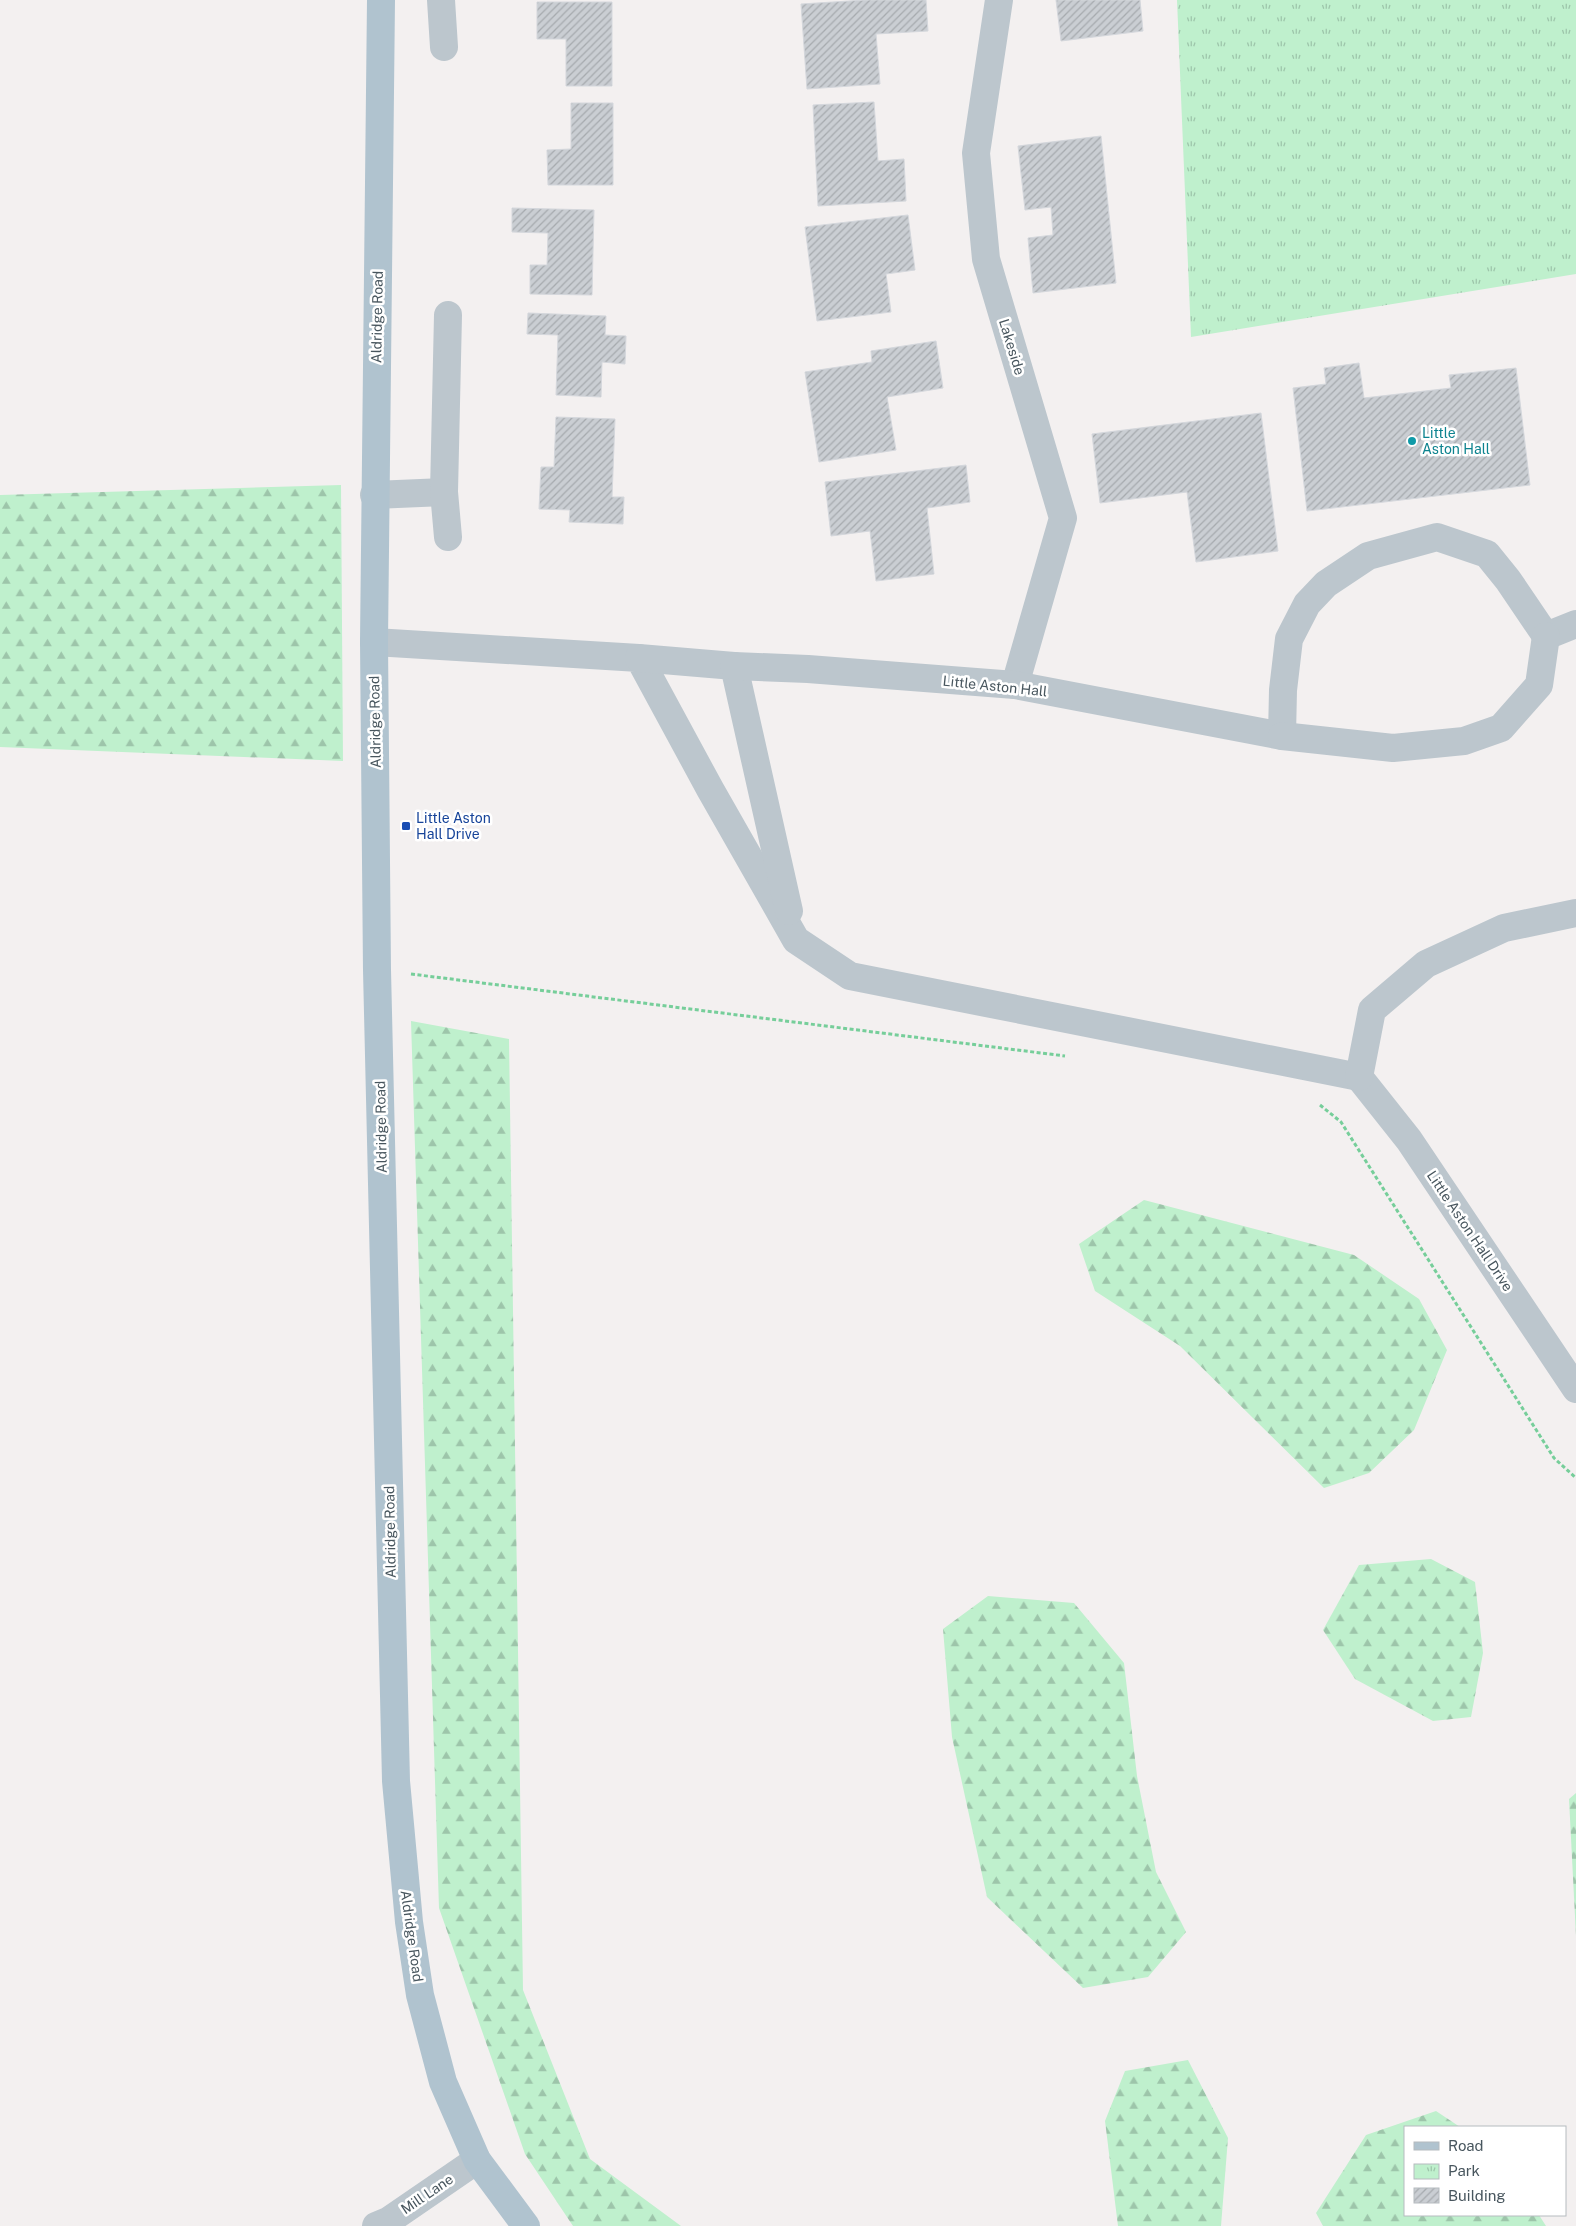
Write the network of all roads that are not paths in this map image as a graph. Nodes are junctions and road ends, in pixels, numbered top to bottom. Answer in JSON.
{"nodes":[{"id":1,"x":381,"y":0,"type":"edge"},
{"id":2,"x":441,"y":0,"type":"edge"},
{"id":3,"x":999,"y":0,"type":"edge"},
{"id":4,"x":444,"y":47,"type":"dead end"},
{"id":5,"x":448,"y":315,"type":"dead end"},
{"id":6,"x":444,"y":492,"type":"junction"},
{"id":7,"x":374,"y":495,"type":"junction"},
{"id":8,"x":448,"y":537,"type":"dead end"},
{"id":9,"x":1576,"y":624,"type":"edge"},
{"id":10,"x":1546,"y":636,"type":"junction"},
{"id":11,"x":374,"y":642,"type":"junction"},
{"id":12,"x":639,"y":658,"type":"junction"},
{"id":13,"x":734,"y":666,"type":"junction"},
{"id":14,"x":1015,"y":685,"type":"junction"},
{"id":15,"x":1282,"y":736,"type":"junction"},
{"id":16,"x":1576,"y":913,"type":"edge"},
{"id":17,"x":796,"y":940,"type":"junction"},
{"id":18,"x":1359,"y":1077,"type":"junction"},
{"id":19,"x":1576,"y":1389,"type":"edge"},
{"id":20,"x":477,"y":2160,"type":"junction"},
{"id":21,"x":376,"y":2226,"type":"edge"},
{"id":22,"x":526,"y":2226,"type":"edge"}],
"edges":[{"from":1,"to":7,"type":"main road","name":"Aldridge Road"},
{"from":2,"to":4,"type":"street"},
{"from":3,"to":14,"type":"street","name":"Lakeside"},
{"from":5,"to":6,"type":"street"},
{"from":6,"to":7,"type":"street"},
{"from":6,"to":8,"type":"street"},
{"from":7,"to":11,"type":"main road","name":"Aldridge Road"},
{"from":9,"to":10,"type":"street"},
{"from":10,"to":15,"type":"street","name":"Little Aston Hall"},
{"from":10,"to":15,"type":"street"},
{"from":11,"to":12,"type":"street","name":"Little Aston Hall"},
{"from":11,"to":20,"type":"main road","name":"Aldridge Road"},
{"from":12,"to":13,"type":"street","name":"Little Aston Hall"},
{"from":12,"to":17,"type":"street"},
{"from":13,"to":14,"type":"street","name":"Little Aston Hall"},
{"from":13,"to":17,"type":"street"},
{"from":14,"to":15,"type":"street","name":"Little Aston Hall"},
{"from":16,"to":18,"type":"street"},
{"from":17,"to":18,"type":"street"},
{"from":18,"to":19,"type":"street","name":"Little Aston Hall Drive"},
{"from":20,"to":21,"type":"street","name":"Mill Lane"},
{"from":20,"to":22,"type":"main road","name":"Aldridge Road"}]}
